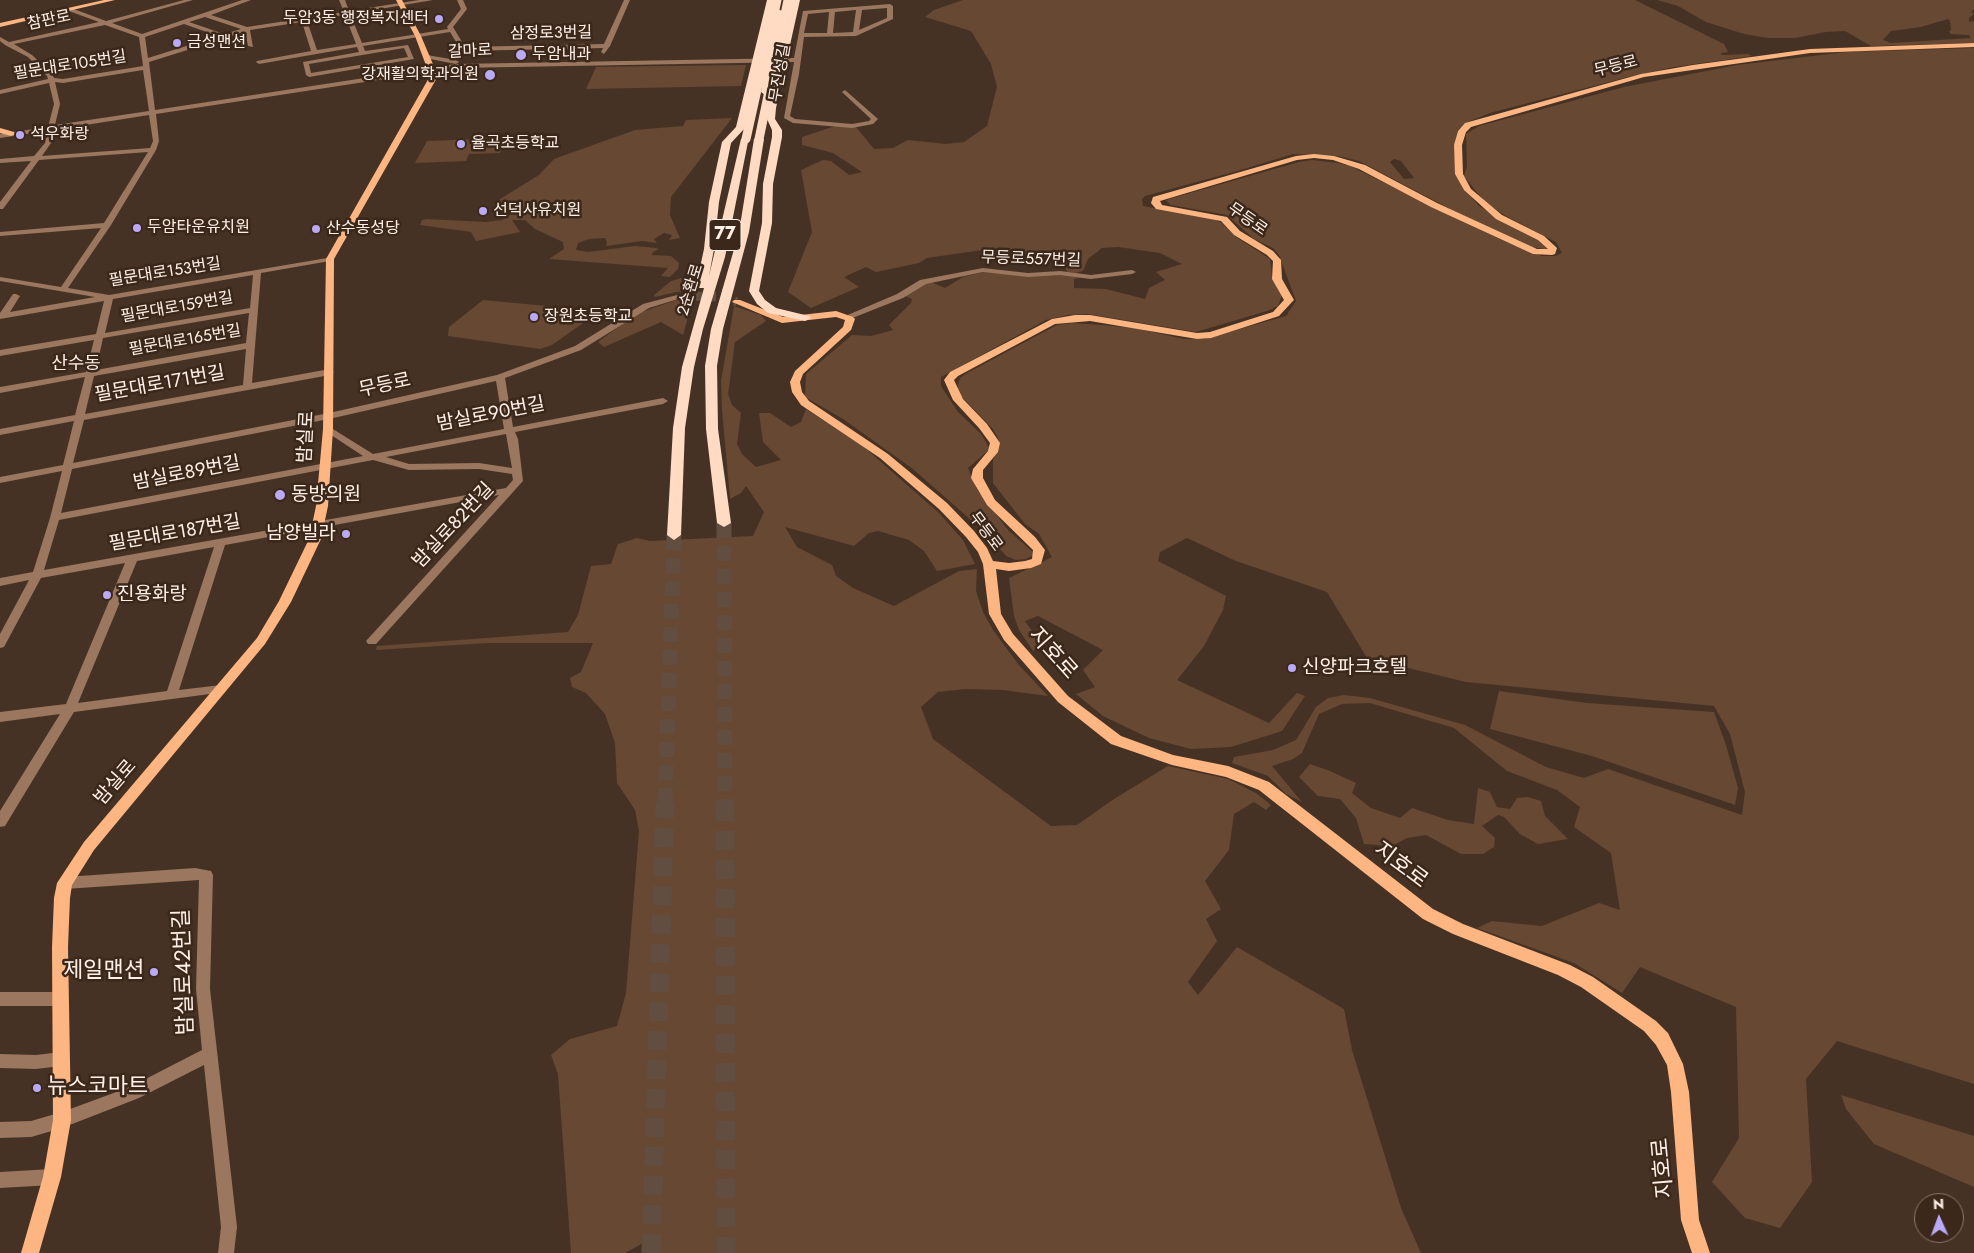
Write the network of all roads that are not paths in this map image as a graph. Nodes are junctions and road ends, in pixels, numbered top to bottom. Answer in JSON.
{"nodes":[{"id":1,"x":112,"y":0,"type":"edge"},
{"id":2,"x":190,"y":0,"type":"edge"},
{"id":3,"x":248,"y":0,"type":"edge"},
{"id":4,"x":342,"y":0,"type":"edge"},
{"id":5,"x":430,"y":0,"type":"edge"},
{"id":6,"x":460,"y":0,"type":"edge"},
{"id":7,"x":627,"y":0,"type":"edge"},
{"id":8,"x":771,"y":0,"type":"edge"},
{"id":9,"x":777,"y":0,"type":"edge"},
{"id":10,"x":788,"y":0,"type":"edge"},
{"id":11,"x":796,"y":0,"type":"edge"},
{"id":12,"x":400,"y":2,"type":"edge"},
{"id":13,"x":859,"y":8,"type":"junction"},
{"id":14,"x":71,"y":10,"type":"junction"},
{"id":15,"x":832,"y":10,"type":"junction"},
{"id":16,"x":348,"y":13,"type":"junction"},
{"id":17,"x":206,"y":15,"type":"junction"},
{"id":18,"x":304,"y":20,"type":"junction"},
{"id":19,"x":184,"y":22,"type":"junction"},
{"id":20,"x":105,"y":23,"type":"junction"},
{"id":21,"x":0,"y":25,"type":"edge"},
{"id":22,"x":765,"y":27,"type":"junction"},
{"id":23,"x":247,"y":29,"type":"junction"},
{"id":24,"x":451,"y":30,"type":"junction"},
{"id":25,"x":801,"y":34,"type":"junction"},
{"id":26,"x":830,"y":34,"type":"junction"},
{"id":27,"x":856,"y":34,"type":"junction"},
{"id":28,"x":142,"y":36,"type":"junction"},
{"id":29,"x":224,"y":36,"type":"junction"},
{"id":30,"x":418,"y":36,"type":"junction"},
{"id":31,"x":0,"y":39,"type":"edge"},
{"id":32,"x":774,"y":41,"type":"junction"},
{"id":33,"x":11,"y":44,"type":"junction"},
{"id":34,"x":360,"y":45,"type":"junction"},
{"id":35,"x":1974,"y":45,"type":"edge"},
{"id":36,"x":0,"y":46,"type":"edge"},
{"id":37,"x":252,"y":46,"type":"dead end"},
{"id":38,"x":607,"y":46,"type":"junction"},
{"id":39,"x":316,"y":53,"type":"junction"},
{"id":40,"x":362,"y":53,"type":"junction"},
{"id":41,"x":427,"y":57,"type":"junction"},
{"id":42,"x":756,"y":58,"type":"junction"},
{"id":43,"x":771,"y":60,"type":"junction"},
{"id":44,"x":784,"y":60,"type":"junction"},
{"id":45,"x":797,"y":60,"type":"junction"},
{"id":46,"x":259,"y":62,"type":"dead end"},
{"id":47,"x":600,"y":63,"type":"junction"},
{"id":48,"x":145,"y":64,"type":"junction"},
{"id":49,"x":485,"y":65,"type":"junction"},
{"id":50,"x":432,"y":69,"type":"junction"},
{"id":51,"x":53,"y":80,"type":"junction"},
{"id":52,"x":766,"y":86,"type":"junction"},
{"id":53,"x":0,"y":92,"type":"edge"},
{"id":54,"x":845,"y":92,"type":"dead end"},
{"id":55,"x":773,"y":102,"type":"junction"},
{"id":56,"x":153,"y":112,"type":"junction"},
{"id":57,"x":775,"y":126,"type":"junction"},
{"id":58,"x":53,"y":128,"type":"junction"},
{"id":59,"x":0,"y":130,"type":"edge"},
{"id":60,"x":737,"y":131,"type":"junction"},
{"id":61,"x":11,"y":134,"type":"junction"},
{"id":62,"x":0,"y":137,"type":"edge"},
{"id":63,"x":777,"y":137,"type":"junction"},
{"id":64,"x":153,"y":150,"type":"junction"},
{"id":65,"x":37,"y":159,"type":"junction"},
{"id":66,"x":0,"y":162,"type":"edge"},
{"id":67,"x":768,"y":184,"type":"junction"},
{"id":68,"x":0,"y":207,"type":"edge"},
{"id":69,"x":107,"y":224,"type":"junction"},
{"id":70,"x":0,"y":234,"type":"edge"},
{"id":71,"x":330,"y":259,"type":"junction"},
{"id":72,"x":1132,"y":272,"type":"dead end"},
{"id":73,"x":257,"y":273,"type":"junction"},
{"id":74,"x":0,"y":279,"type":"edge"},
{"id":75,"x":63,"y":289,"type":"junction"},
{"id":76,"x":16,"y":296,"type":"dead end"},
{"id":77,"x":693,"y":296,"type":"tunnel mouth"},
{"id":78,"x":109,"y":297,"type":"junction"},
{"id":79,"x":737,"y":302,"type":"tunnel mouth"},
{"id":80,"x":723,"y":308,"type":"junction"},
{"id":81,"x":254,"y":310,"type":"junction"},
{"id":82,"x":2,"y":315,"type":"edge"},
{"id":83,"x":846,"y":316,"type":"junction"},
{"id":84,"x":805,"y":318,"type":"junction"},
{"id":85,"x":697,"y":329,"type":"junction"},
{"id":86,"x":99,"y":337,"type":"junction"},
{"id":87,"x":250,"y":345,"type":"junction"},
{"id":88,"x":0,"y":354,"type":"edge"},
{"id":89,"x":330,"y":372,"type":"junction"},
{"id":90,"x":90,"y":373,"type":"junction"},
{"id":91,"x":500,"y":377,"type":"junction"},
{"id":92,"x":247,"y":387,"type":"junction"},
{"id":93,"x":0,"y":390,"type":"edge"},
{"id":94,"x":663,"y":401,"type":"dead end"},
{"id":95,"x":79,"y":417,"type":"junction"},
{"id":96,"x":328,"y":423,"type":"junction"},
{"id":97,"x":509,"y":430,"type":"junction"},
{"id":98,"x":0,"y":432,"type":"edge"},
{"id":99,"x":370,"y":456,"type":"junction"},
{"id":100,"x":326,"y":464,"type":"junction"},
{"id":101,"x":68,"y":467,"type":"junction"},
{"id":102,"x":518,"y":472,"type":"junction"},
{"id":103,"x":0,"y":480,"type":"edge"},
{"id":104,"x":511,"y":490,"type":"junction"},
{"id":105,"x":55,"y":518,"type":"junction"},
{"id":106,"x":724,"y":523,"type":"tunnel mouth"},
{"id":107,"x":319,"y":526,"type":"junction"},
{"id":108,"x":674,"y":535,"type":"tunnel mouth"},
{"id":109,"x":220,"y":544,"type":"junction"},
{"id":110,"x":132,"y":560,"type":"junction"},
{"id":111,"x":988,"y":564,"type":"junction"},
{"id":112,"x":37,"y":576,"type":"junction"},
{"id":113,"x":0,"y":582,"type":"edge"},
{"id":114,"x":372,"y":641,"type":"dead end"},
{"id":115,"x":0,"y":644,"type":"edge"},
{"id":116,"x":221,"y":689,"type":"junction"},
{"id":117,"x":171,"y":696,"type":"junction"},
{"id":118,"x":70,"y":708,"type":"junction"},
{"id":119,"x":0,"y":716,"type":"edge"},
{"id":120,"x":0,"y":822,"type":"edge"},
{"id":121,"x":65,"y":884,"type":"junction"},
{"id":122,"x":0,"y":999,"type":"edge"},
{"id":123,"x":60,"y":999,"type":"junction"},
{"id":124,"x":211,"y":1053,"type":"junction"},
{"id":125,"x":61,"y":1059,"type":"junction"},
{"id":126,"x":0,"y":1061,"type":"edge"},
{"id":127,"x":62,"y":1120,"type":"junction"},
{"id":128,"x":0,"y":1130,"type":"edge"},
{"id":129,"x":52,"y":1177,"type":"junction"},
{"id":130,"x":0,"y":1180,"type":"edge"},
{"id":131,"x":30,"y":1253,"type":"edge"},
{"id":132,"x":226,"y":1253,"type":"edge"},
{"id":133,"x":1701,"y":1253,"type":"edge"}],
"edges":[{"from":1,"to":14,"type":"main road"},
{"from":2,"to":20,"type":"street","name":"참판로"},
{"from":3,"to":17,"type":"street"},
{"from":4,"to":16,"type":"street"},
{"from":5,"to":12,"type":"street"},
{"from":6,"to":24,"type":"street"},
{"from":7,"to":38,"type":"street"},
{"from":8,"to":22,"type":"highway"},
{"from":9,"to":32,"type":"highway"},
{"from":9,"to":85,"type":"highway","name":"2순환로","number":"77","bridge":true},
{"from":10,"to":80,"type":"highway","name":"2순환로","number":"77","bridge":true},
{"from":11,"to":44,"type":"highway"},
{"from":12,"to":16,"type":"street","name":"필문대로105번길"},
{"from":12,"to":30,"type":"main road"},
{"from":13,"to":15,"type":"street","name":"무진성길"},
{"from":13,"to":27,"type":"street"},
{"from":13,"to":27,"type":"street","name":"무진성길"},
{"from":14,"to":20,"type":"street"},
{"from":14,"to":21,"type":"main road"},
{"from":15,"to":25,"type":"street","name":"무진성길"},
{"from":15,"to":26,"type":"street"},
{"from":16,"to":18,"type":"street","name":"필문대로105번길"},
{"from":16,"to":34,"type":"street"},
{"from":17,"to":19,"type":"street"},
{"from":17,"to":23,"type":"street"},
{"from":18,"to":23,"type":"street","name":"필문대로105번길"},
{"from":18,"to":39,"type":"street"},
{"from":19,"to":28,"type":"street"},
{"from":19,"to":29,"type":"street"},
{"from":20,"to":28,"type":"street"},
{"from":20,"to":33,"type":"street","name":"참판로"},
{"from":22,"to":32,"type":"highway"},
{"from":22,"to":42,"type":"highway"},
{"from":23,"to":29,"type":"street","name":"필문대로105번길"},
{"from":23,"to":37,"type":"street"},
{"from":24,"to":30,"type":"street"},
{"from":24,"to":38,"type":"street","name":"삼정로3번길"},
{"from":25,"to":26,"type":"street"},
{"from":25,"to":45,"type":"street","name":"무진성길"},
{"from":26,"to":27,"type":"street"},
{"from":28,"to":48,"type":"street"},
{"from":29,"to":48,"type":"street","name":"필문대로105번길"},
{"from":30,"to":34,"type":"street"},
{"from":30,"to":41,"type":"main road"},
{"from":31,"to":33,"type":"street"},
{"from":32,"to":42,"type":"highway"},
{"from":32,"to":43,"type":"highway"},
{"from":33,"to":36,"type":"street","name":"참판로"},
{"from":33,"to":51,"type":"street"},
{"from":34,"to":39,"type":"street"},
{"from":34,"to":40,"type":"street"},
{"from":35,"to":111,"type":"main road","name":"무등로"},
{"from":38,"to":47,"type":"street"},
{"from":39,"to":46,"type":"street"},
{"from":40,"to":40,"type":"street"},
{"from":41,"to":49,"type":"street"},
{"from":41,"to":50,"type":"main road"},
{"from":42,"to":43,"type":"street","name":"갈마로"},
{"from":42,"to":47,"type":"street","name":"갈마로"},
{"from":42,"to":60,"type":"highway"},
{"from":43,"to":44,"type":"street","name":"갈마로"},
{"from":43,"to":52,"type":"highway"},
{"from":44,"to":45,"type":"street","name":"갈마로"},
{"from":44,"to":55,"type":"highway"},
{"from":45,"to":54,"type":"street","name":"무진성길"},
{"from":47,"to":49,"type":"street","name":"갈마로"},
{"from":48,"to":51,"type":"street","name":"필문대로105번길"},
{"from":48,"to":56,"type":"street"},
{"from":49,"to":50,"type":"street","name":"갈마로"},
{"from":50,"to":56,"type":"street","name":"갈마로"},
{"from":50,"to":71,"type":"main road","name":"밤실로"},
{"from":51,"to":53,"type":"street","name":"필문대로105번길"},
{"from":51,"to":58,"type":"street"},
{"from":52,"to":55,"type":"highway"},
{"from":52,"to":57,"type":"highway"},
{"from":55,"to":57,"type":"highway"},
{"from":56,"to":58,"type":"street","name":"갈마로"},
{"from":56,"to":64,"type":"street"},
{"from":57,"to":63,"type":"highway"},
{"from":58,"to":61,"type":"street","name":"갈마로"},
{"from":58,"to":65,"type":"street"},
{"from":59,"to":61,"type":"main road"},
{"from":60,"to":63,"type":"highway"},
{"from":60,"to":85,"type":"highway"},
{"from":61,"to":62,"type":"street","name":"갈마로"},
{"from":63,"to":67,"type":"highway"},
{"from":64,"to":65,"type":"street"},
{"from":64,"to":69,"type":"street"},
{"from":65,"to":66,"type":"street"},
{"from":65,"to":68,"type":"street"},
{"from":67,"to":80,"type":"highway"},
{"from":67,"to":84,"type":"highway"},
{"from":69,"to":70,"type":"street"},
{"from":69,"to":75,"type":"street"},
{"from":71,"to":73,"type":"street","name":"필문대로153번길"},
{"from":71,"to":89,"type":"main road","name":"밤실로"},
{"from":72,"to":83,"type":"street","name":"무등로557번길"},
{"from":73,"to":78,"type":"street","name":"필문대로153번길"},
{"from":73,"to":81,"type":"street","name":"필문대로159번길"},
{"from":74,"to":75,"type":"street"},
{"from":75,"to":78,"type":"street"},
{"from":76,"to":82,"type":"street","name":"필문대로153번길"},
{"from":77,"to":91,"type":"street","name":"무등로"},
{"from":78,"to":82,"type":"street","name":"필문대로153번길"},
{"from":78,"to":86,"type":"street","name":"필문대로159번길"},
{"from":79,"to":84,"type":"main road"},
{"from":80,"to":106,"type":"highway","name":"2순환로","number":"77"},
{"from":81,"to":86,"type":"street","name":"필문대로159번길"},
{"from":81,"to":87,"type":"street","name":"필문대로165번길"},
{"from":83,"to":84,"type":"main road"},
{"from":83,"to":111,"type":"main road","name":"무등로"},
{"from":85,"to":108,"type":"highway","name":"2순환로","number":"77"},
{"from":86,"to":88,"type":"street","name":"필문대로159번길"},
{"from":86,"to":90,"type":"street"},
{"from":87,"to":90,"type":"street","name":"필문대로165번길"},
{"from":87,"to":92,"type":"street","name":"필문대로171번길"},
{"from":89,"to":92,"type":"street","name":"필문대로171번길"},
{"from":89,"to":96,"type":"main road","name":"밤실로"},
{"from":90,"to":93,"type":"street","name":"필문대로165번길"},
{"from":90,"to":95,"type":"street","name":"필문대로171번길"},
{"from":91,"to":96,"type":"street","name":"무등로"},
{"from":91,"to":97,"type":"street"},
{"from":92,"to":95,"type":"street","name":"필문대로171번길"},
{"from":94,"to":97,"type":"street","name":"밤실로90번길"},
{"from":95,"to":98,"type":"street","name":"필문대로171번길"},
{"from":95,"to":101,"type":"street"},
{"from":96,"to":99,"type":"street"},
{"from":96,"to":100,"type":"main road","name":"밤실로"},
{"from":96,"to":101,"type":"street","name":"무등로"},
{"from":97,"to":99,"type":"street","name":"밤실로90번길"},
{"from":97,"to":102,"type":"street"},
{"from":99,"to":100,"type":"street","name":"밤실로90번길"},
{"from":99,"to":102,"type":"street"},
{"from":100,"to":105,"type":"street","name":"밤실로89번길"},
{"from":100,"to":107,"type":"main road","name":"밤실로"},
{"from":101,"to":103,"type":"street","name":"무등로"},
{"from":101,"to":105,"type":"street"},
{"from":102,"to":104,"type":"street"},
{"from":104,"to":107,"type":"street","name":"밤실로82번길"},
{"from":104,"to":114,"type":"street","name":"밤실로82번길"},
{"from":105,"to":112,"type":"street"},
{"from":107,"to":109,"type":"street","name":"필문대로187번길"},
{"from":107,"to":116,"type":"main road","name":"밤실로"},
{"from":109,"to":110,"type":"street","name":"필문대로187번길"},
{"from":109,"to":117,"type":"street"},
{"from":110,"to":112,"type":"street","name":"필문대로187번길"},
{"from":110,"to":118,"type":"street"},
{"from":111,"to":133,"type":"main road","name":"지호로"},
{"from":112,"to":113,"type":"street","name":"필문대로187번길"},
{"from":112,"to":115,"type":"street"},
{"from":116,"to":117,"type":"street"},
{"from":116,"to":121,"type":"main road","name":"밤실로"},
{"from":117,"to":118,"type":"street"},
{"from":118,"to":119,"type":"street"},
{"from":118,"to":120,"type":"street"},
{"from":121,"to":123,"type":"main road","name":"밤실로"},
{"from":121,"to":124,"type":"street","name":"밤실로42번길"},
{"from":122,"to":123,"type":"street"},
{"from":123,"to":125,"type":"main road","name":"밤실로"},
{"from":124,"to":127,"type":"street","name":"밤실로42번길"},
{"from":124,"to":132,"type":"street"},
{"from":125,"to":126,"type":"street"},
{"from":125,"to":127,"type":"main road","name":"밤실로"},
{"from":127,"to":128,"type":"street"},
{"from":127,"to":129,"type":"main road","name":"밤실로"},
{"from":129,"to":130,"type":"street"},
{"from":129,"to":131,"type":"main road","name":"밤실로"}]}
